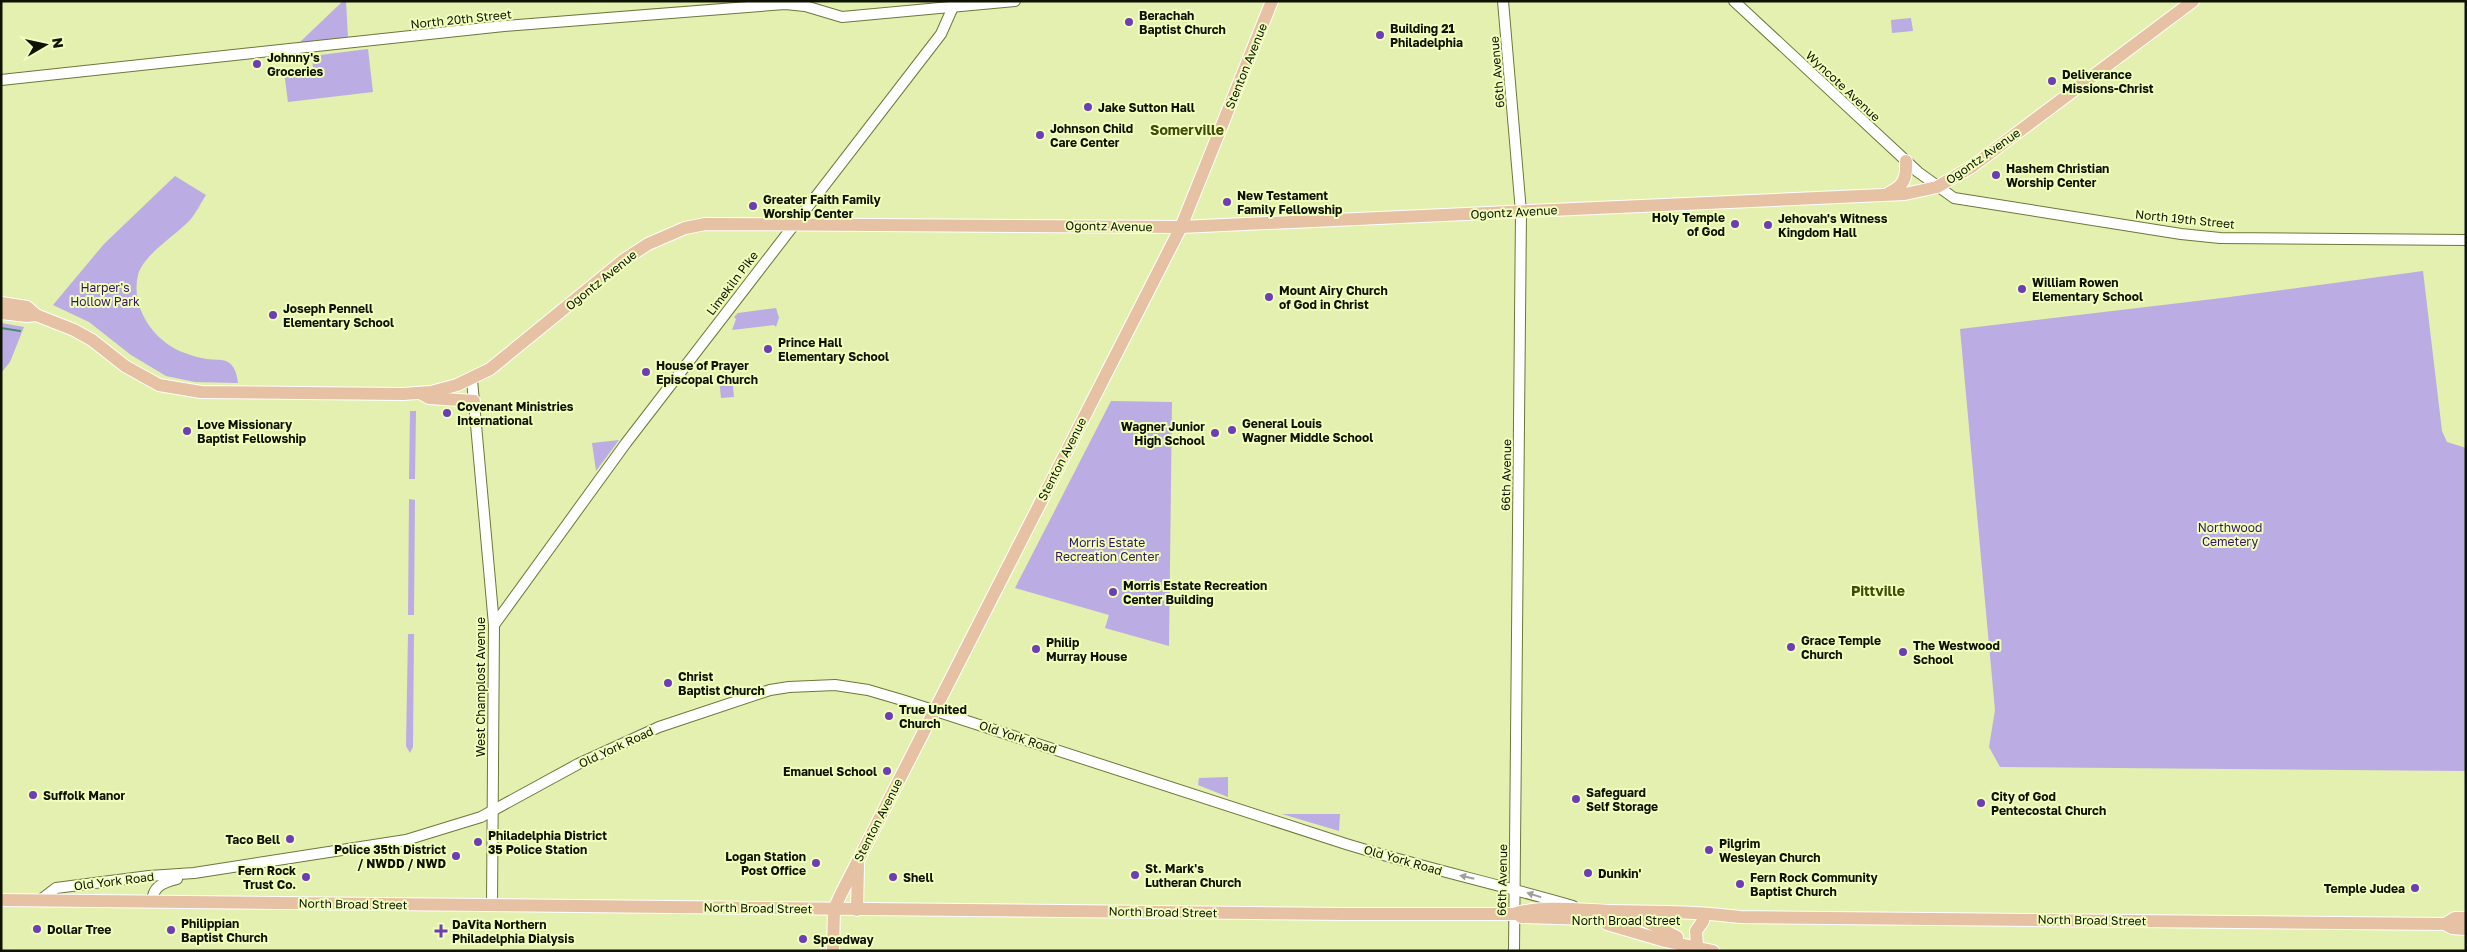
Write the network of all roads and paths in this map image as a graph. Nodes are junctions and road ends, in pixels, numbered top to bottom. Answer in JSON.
{"nodes":[{"id":1,"x":1015,"y":1,"type":"edge"},
{"id":2,"x":1272,"y":1,"type":"edge"},
{"id":3,"x":1503,"y":1,"type":"edge"},
{"id":4,"x":1734,"y":1,"type":"edge"},
{"id":5,"x":2194,"y":1,"type":"edge"},
{"id":6,"x":953,"y":7,"type":"junction"},
{"id":7,"x":1,"y":80,"type":"edge"},
{"id":8,"x":1906,"y":161,"type":"junction"},
{"id":9,"x":1937,"y":187,"type":"junction"},
{"id":10,"x":1886,"y":195,"type":"junction"},
{"id":11,"x":1521,"y":212,"type":"junction"},
{"id":12,"x":794,"y":223,"type":"junction"},
{"id":13,"x":1181,"y":227,"type":"junction"},
{"id":14,"x":2466,"y":240,"type":"edge"},
{"id":15,"x":5,"y":301,"type":"edge"},
{"id":16,"x":1,"y":313,"type":"edge"},
{"id":17,"x":36,"y":315,"type":"junction"},
{"id":18,"x":472,"y":380,"type":"junction"},
{"id":19,"x":420,"y":393,"type":"junction"},
{"id":20,"x":474,"y":402,"type":"junction"},
{"id":21,"x":494,"y":625,"type":"junction"},
{"id":22,"x":934,"y":711,"type":"junction"},
{"id":23,"x":493,"y":810,"type":"junction"},
{"id":24,"x":861,"y":851,"type":"junction"},
{"id":25,"x":194,"y":873,"type":"junction"},
{"id":26,"x":1514,"y":889,"type":"junction"},
{"id":27,"x":1,"y":900,"type":"edge"},
{"id":28,"x":39,"y":901,"type":"junction"},
{"id":29,"x":152,"y":902,"type":"junction"},
{"id":30,"x":492,"y":906,"type":"junction"},
{"id":31,"x":834,"y":909,"type":"junction"},
{"id":32,"x":857,"y":910,"type":"junction"},
{"id":33,"x":1628,"y":912,"type":"junction"},
{"id":34,"x":1514,"y":914,"type":"junction"},
{"id":35,"x":1584,"y":915,"type":"junction"},
{"id":36,"x":1740,"y":917,"type":"junction"},
{"id":37,"x":2466,"y":918,"type":"edge"},
{"id":38,"x":1641,"y":920,"type":"junction"},
{"id":39,"x":1703,"y":921,"type":"junction"},
{"id":40,"x":2445,"y":924,"type":"junction"},
{"id":41,"x":2466,"y":929,"type":"edge"},
{"id":42,"x":1697,"y":946,"type":"junction"},
{"id":43,"x":833,"y":951,"type":"edge"},
{"id":44,"x":1514,"y":951,"type":"edge"},
{"id":45,"x":1713,"y":951,"type":"edge"}],
"edges":[{"from":1,"to":6,"type":"street"},
{"from":2,"to":13,"type":"main road","name":"Stenton Avenue"},
{"from":3,"to":11,"type":"street","name":"66th Avenue"},
{"from":4,"to":8,"type":"street","name":"Wyncote Avenue"},
{"from":5,"to":9,"type":"main road","name":"Ogontz Avenue"},
{"from":6,"to":7,"type":"street","name":"North 20th Street"},
{"from":6,"to":12,"type":"street","name":"Limekiln Pike"},
{"from":8,"to":9,"type":"street","name":"Wyncote Avenue"},
{"from":8,"to":10,"type":"main road"},
{"from":9,"to":10,"type":"main road","name":"Ogontz Avenue"},
{"from":9,"to":14,"type":"street","name":"North 19th Street"},
{"from":10,"to":11,"type":"main road","name":"Ogontz Avenue"},
{"from":11,"to":13,"type":"main road","name":"Ogontz Avenue"},
{"from":11,"to":26,"type":"street","name":"66th Avenue"},
{"from":12,"to":13,"type":"main road","name":"Ogontz Avenue"},
{"from":12,"to":18,"type":"main road","name":"Ogontz Avenue"},
{"from":12,"to":21,"type":"street","name":"Limekiln Pike"},
{"from":13,"to":22,"type":"main road","name":"Stenton Avenue"},
{"from":15,"to":17,"type":"main road","name":"Ogontz Avenue"},
{"from":16,"to":17,"type":"main road","name":"Ogontz Avenue"},
{"from":17,"to":19,"type":"main road","name":"Ogontz Avenue"},
{"from":18,"to":19,"type":"main road","name":"Ogontz Avenue"},
{"from":18,"to":20,"type":"street","name":"West Champlost Avenue"},
{"from":19,"to":20,"type":"main road"},
{"from":20,"to":21,"type":"street","name":"West Champlost Avenue"},
{"from":21,"to":23,"type":"street","name":"West Champlost Avenue"},
{"from":22,"to":23,"type":"street","name":"Old York Road"},
{"from":22,"to":24,"type":"main road","name":"Stenton Avenue"},
{"from":26,"to":22,"type":"street","name":"Old York Road","one_way":true},
{"from":23,"to":25,"type":"street","name":"Old York Road"},
{"from":23,"to":30,"type":"street","name":"West Champlost Avenue"},
{"from":24,"to":31,"type":"main road","name":"Stenton Avenue"},
{"from":24,"to":32,"type":"main road"},
{"from":25,"to":28,"type":"street","name":"Old York Road"},
{"from":25,"to":29,"type":"street","name":"Old York Road"},
{"from":26,"to":34,"type":"street","name":"66th Avenue"},
{"from":35,"to":26,"type":"street","name":"Old York Road","one_way":true},
{"from":27,"to":28,"type":"main road","name":"North Broad Street"},
{"from":28,"to":29,"type":"main road","name":"North Broad Street"},
{"from":29,"to":30,"type":"main road","name":"North Broad Street"},
{"from":30,"to":31,"type":"main road","name":"North Broad Street"},
{"from":31,"to":32,"type":"main road","name":"North Broad Street"},
{"from":31,"to":43,"type":"main road"},
{"from":32,"to":34,"type":"main road","name":"North Broad Street"},
{"from":33,"to":35,"type":"main road","name":"North Broad Street"},
{"from":33,"to":36,"type":"main road","name":"North Broad Street"},
{"from":33,"to":38,"type":"main road","name":"Old York Road"},
{"from":34,"to":35,"type":"main road","name":"North Broad Street"},
{"from":34,"to":44,"type":"street","name":"66th Avenue"},
{"from":35,"to":38,"type":"main road","name":"North Broad Street"},
{"from":35,"to":42,"type":"main road","name":"Old York Road"},
{"from":36,"to":39,"type":"main road","name":"North Broad Street"},
{"from":36,"to":40,"type":"main road","name":"North Broad Street"},
{"from":37,"to":40,"type":"main road","name":"North Broad Street"},
{"from":38,"to":39,"type":"main road","name":"North Broad Street"},
{"from":38,"to":42,"type":"main road","name":"Old York Road"},
{"from":39,"to":42,"type":"main road"},
{"from":40,"to":41,"type":"main road","name":"North Broad Street"},
{"from":42,"to":45,"type":"main road","name":"Old York Road"}]}
